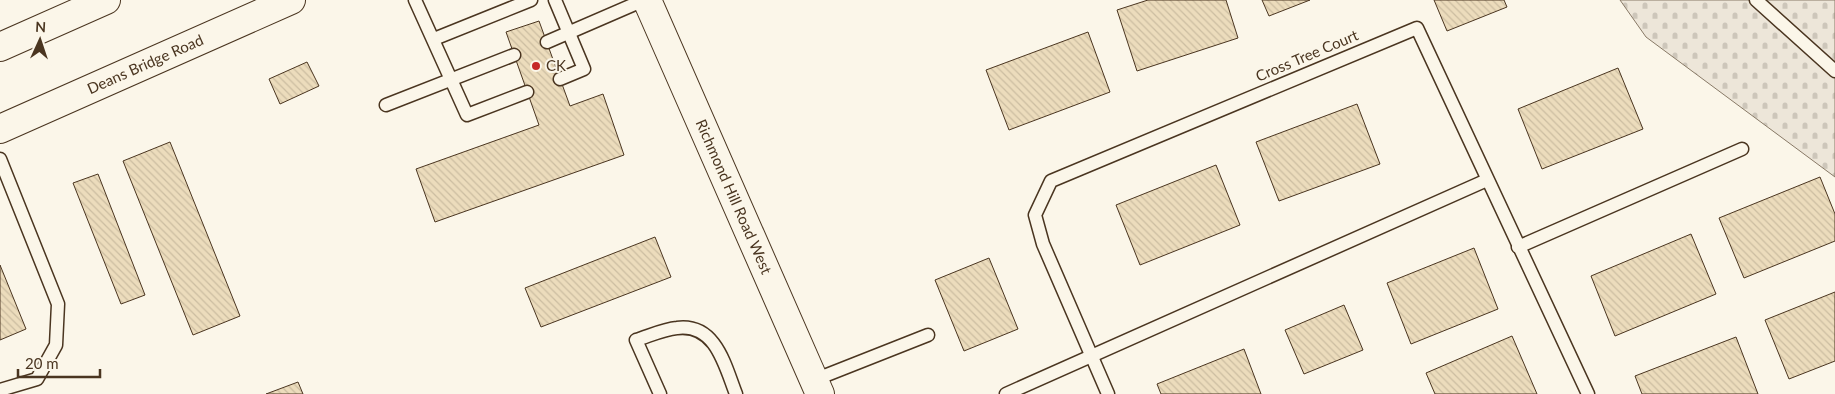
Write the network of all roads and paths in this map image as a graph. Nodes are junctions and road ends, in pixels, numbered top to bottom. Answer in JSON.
{"nodes":[{"id":1,"x":106,"y":0,"type":"edge"},
{"id":2,"x":291,"y":0,"type":"edge"},
{"id":3,"x":416,"y":0,"type":"edge"},
{"id":4,"x":531,"y":0,"type":"edge"},
{"id":5,"x":555,"y":0,"type":"edge"},
{"id":6,"x":646,"y":0,"type":"edge"},
{"id":7,"x":1756,"y":0,"type":"edge"},
{"id":8,"x":569,"y":32,"type":"junction"},
{"id":9,"x":434,"y":39,"type":"junction"},
{"id":10,"x":546,"y":42,"type":"dead end"},
{"id":11,"x":0,"y":47,"type":"edge"},
{"id":12,"x":514,"y":55,"type":"dead end"},
{"id":13,"x":1835,"y":71,"type":"edge"},
{"id":14,"x":560,"y":79,"type":"dead end"},
{"id":15,"x":452,"y":80,"type":"junction"},
{"id":16,"x":527,"y":92,"type":"dead end"},
{"id":17,"x":386,"y":105,"type":"dead end"},
{"id":18,"x":0,"y":129,"type":"edge"},
{"id":19,"x":1742,"y":149,"type":"dead end"},
{"id":20,"x":0,"y":159,"type":"edge"},
{"id":21,"x":1487,"y":180,"type":"junction"},
{"id":22,"x":1518,"y":247,"type":"junction"},
{"id":23,"x":928,"y":335,"type":"dead end"},
{"id":24,"x":1092,"y":357,"type":"junction"},
{"id":25,"x":817,"y":387,"type":"edge"},
{"id":26,"x":0,"y":390,"type":"edge"},
{"id":27,"x":660,"y":394,"type":"edge"},
{"id":28,"x":736,"y":394,"type":"edge"},
{"id":29,"x":1006,"y":394,"type":"edge"},
{"id":30,"x":1108,"y":394,"type":"edge"},
{"id":31,"x":1588,"y":394,"type":"edge"}],
"edges":[{"from":1,"to":11,"type":"main road"},
{"from":2,"to":18,"type":"main road","name":"Deans Bridge Road"},
{"from":3,"to":9,"type":"lane"},
{"from":4,"to":9,"type":"lane"},
{"from":5,"to":8,"type":"lane"},
{"from":6,"to":8,"type":"lane"},
{"from":6,"to":25,"type":"main road","name":"Richmond Hill Road West"},
{"from":7,"to":13,"type":"lane"},
{"from":8,"to":10,"type":"lane"},
{"from":8,"to":14,"type":"lane"},
{"from":9,"to":15,"type":"lane"},
{"from":12,"to":15,"type":"lane"},
{"from":15,"to":16,"type":"lane"},
{"from":15,"to":17,"type":"lane"},
{"from":19,"to":22,"type":"lane"},
{"from":20,"to":26,"type":"lane"},
{"from":21,"to":22,"type":"lane","name":"Cross Tree Court"},
{"from":21,"to":24,"type":"lane"},
{"from":21,"to":24,"type":"lane","name":"Cross Tree Court"},
{"from":22,"to":31,"type":"lane","name":"Cross Tree Court"},
{"from":23,"to":25,"type":"lane"},
{"from":24,"to":29,"type":"lane"},
{"from":24,"to":30,"type":"lane","name":"Cross Tree Court"},
{"from":27,"to":28,"type":"lane"}]}
